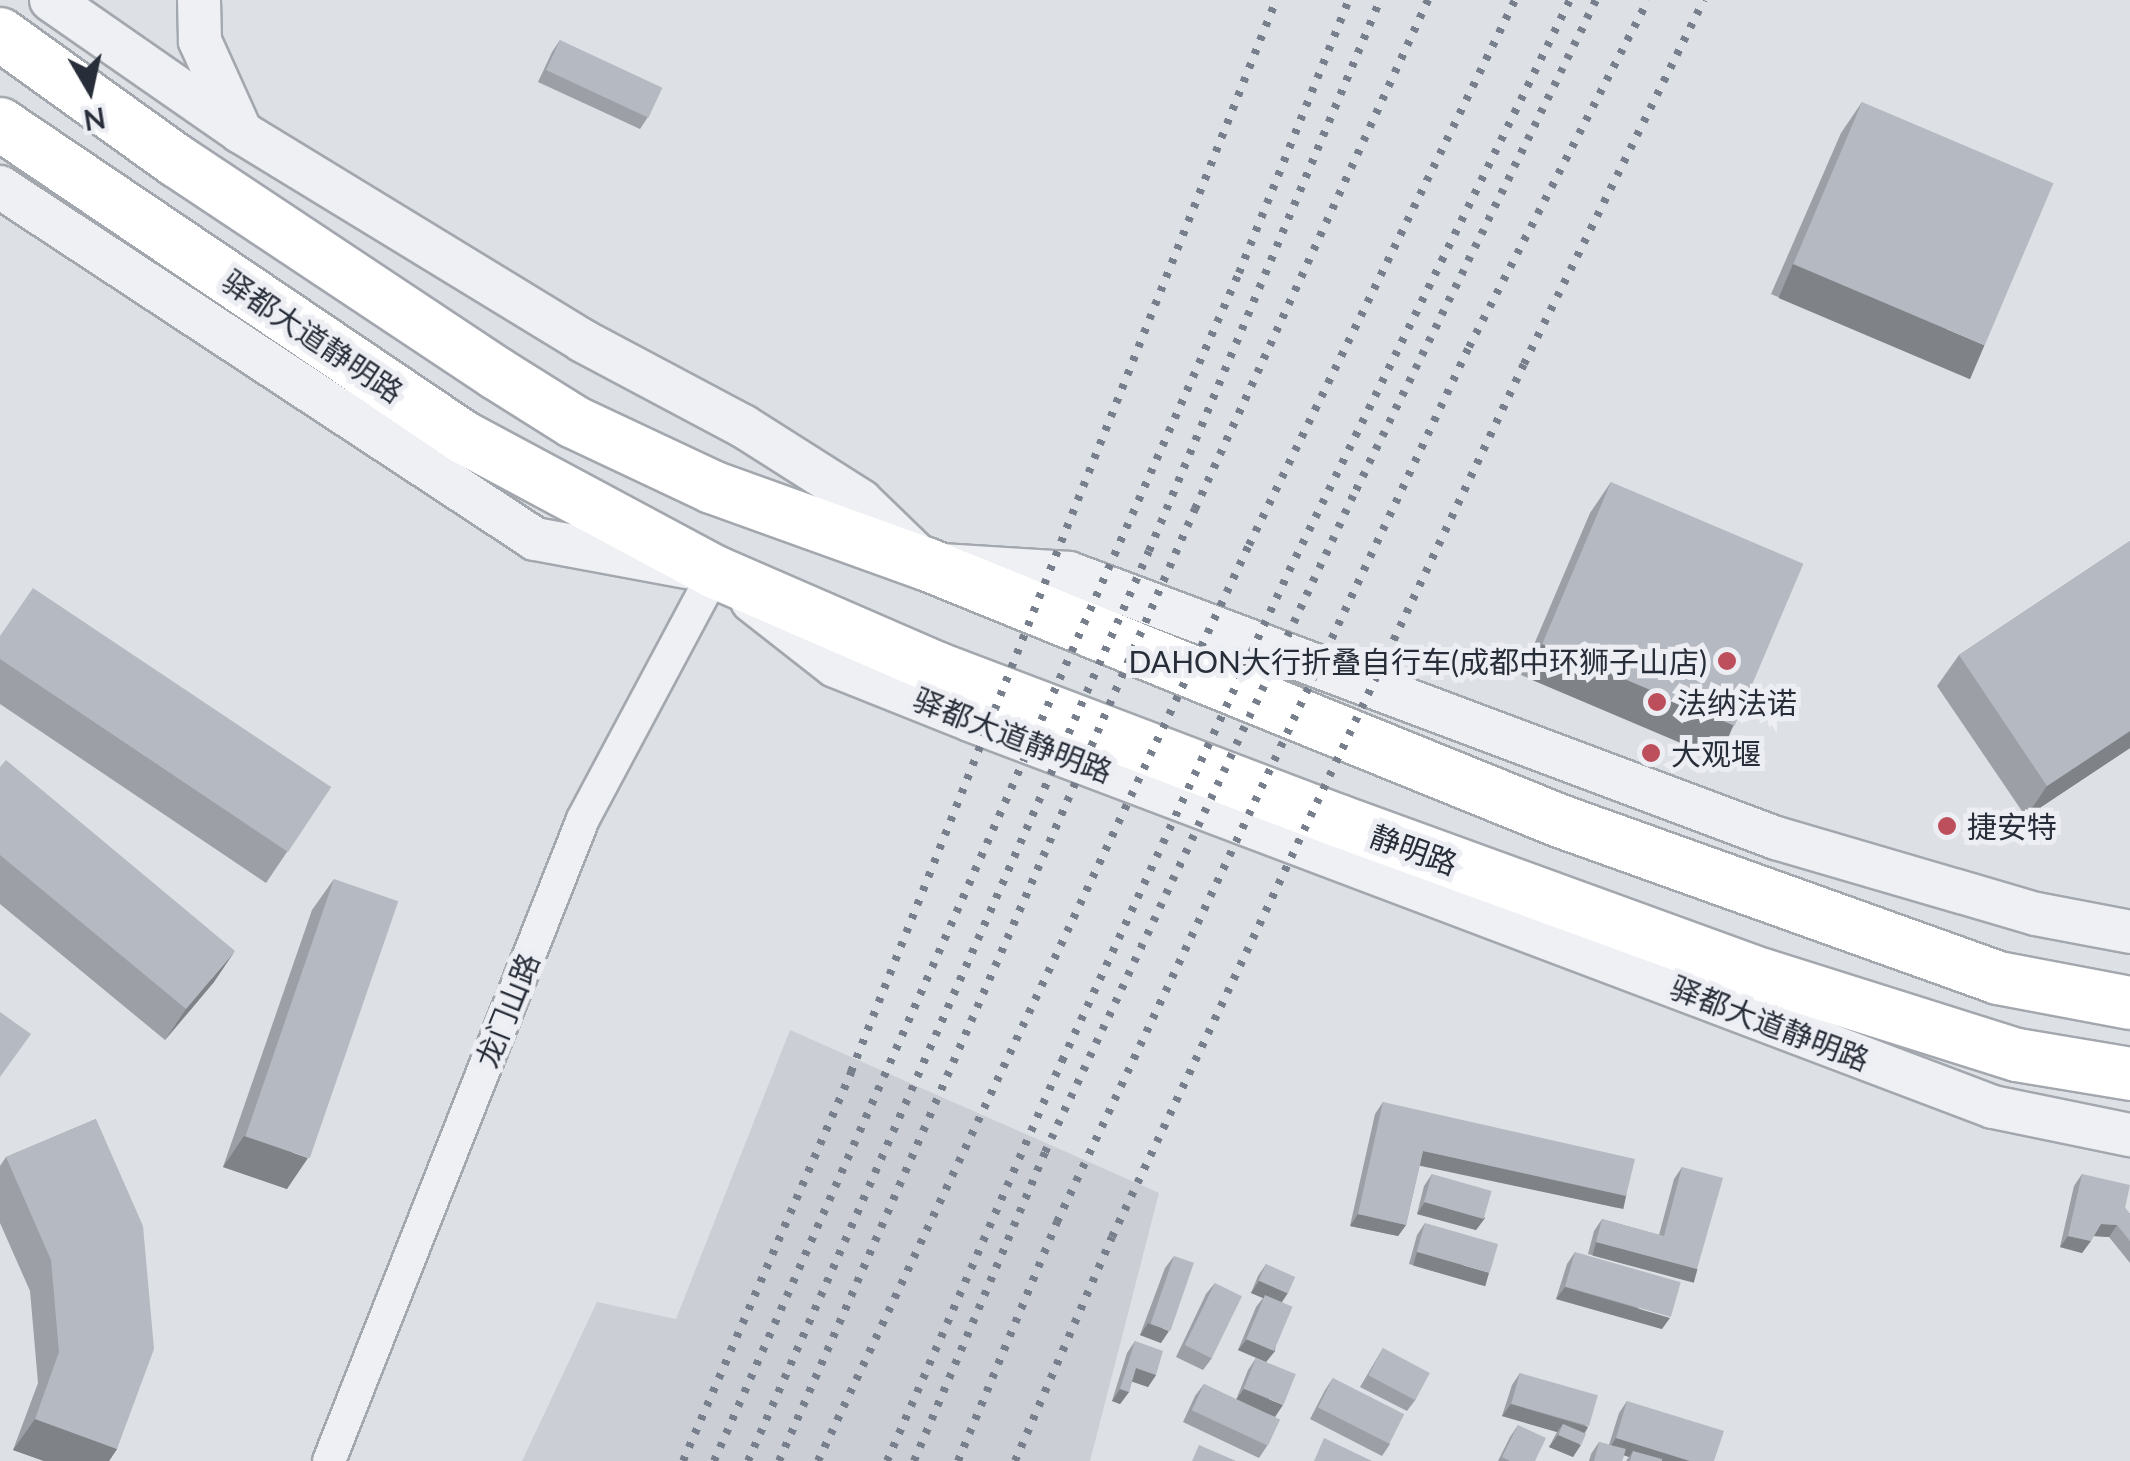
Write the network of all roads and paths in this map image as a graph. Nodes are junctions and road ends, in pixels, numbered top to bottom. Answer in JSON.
{"nodes":[{"id":1,"x":51,"y":0,"type":"edge"},
{"id":2,"x":198,"y":0,"type":"edge"},
{"id":3,"x":0,"y":34,"type":"edge"},
{"id":4,"x":0,"y":124,"type":"edge"},
{"id":5,"x":242,"y":132,"type":"junction"},
{"id":6,"x":0,"y":186,"type":"edge"},
{"id":7,"x":926,"y":564,"type":"junction"},
{"id":8,"x":715,"y":572,"type":"junction"},
{"id":9,"x":2130,"y":932,"type":"edge"},
{"id":10,"x":2130,"y":1003,"type":"edge"},
{"id":11,"x":2130,"y":1074,"type":"edge"},
{"id":12,"x":2130,"y":1135,"type":"edge"},
{"id":13,"x":330,"y":1461,"type":"edge"}],
"edges":[{"from":1,"to":5,"type":"street"},
{"from":2,"to":5,"type":"street"},
{"from":3,"to":7,"type":"main road"},
{"from":4,"to":8,"type":"main road","name":"驿都大道静明路"},
{"from":5,"to":7,"type":"street"},
{"from":6,"to":8,"type":"street"},
{"from":7,"to":9,"type":"street"},
{"from":7,"to":10,"type":"main road"},
{"from":8,"to":11,"type":"main road","name":"静明路"},
{"from":8,"to":12,"type":"street","name":"驿都大道静明路"},
{"from":8,"to":13,"type":"street","name":"龙门山路"}]}
